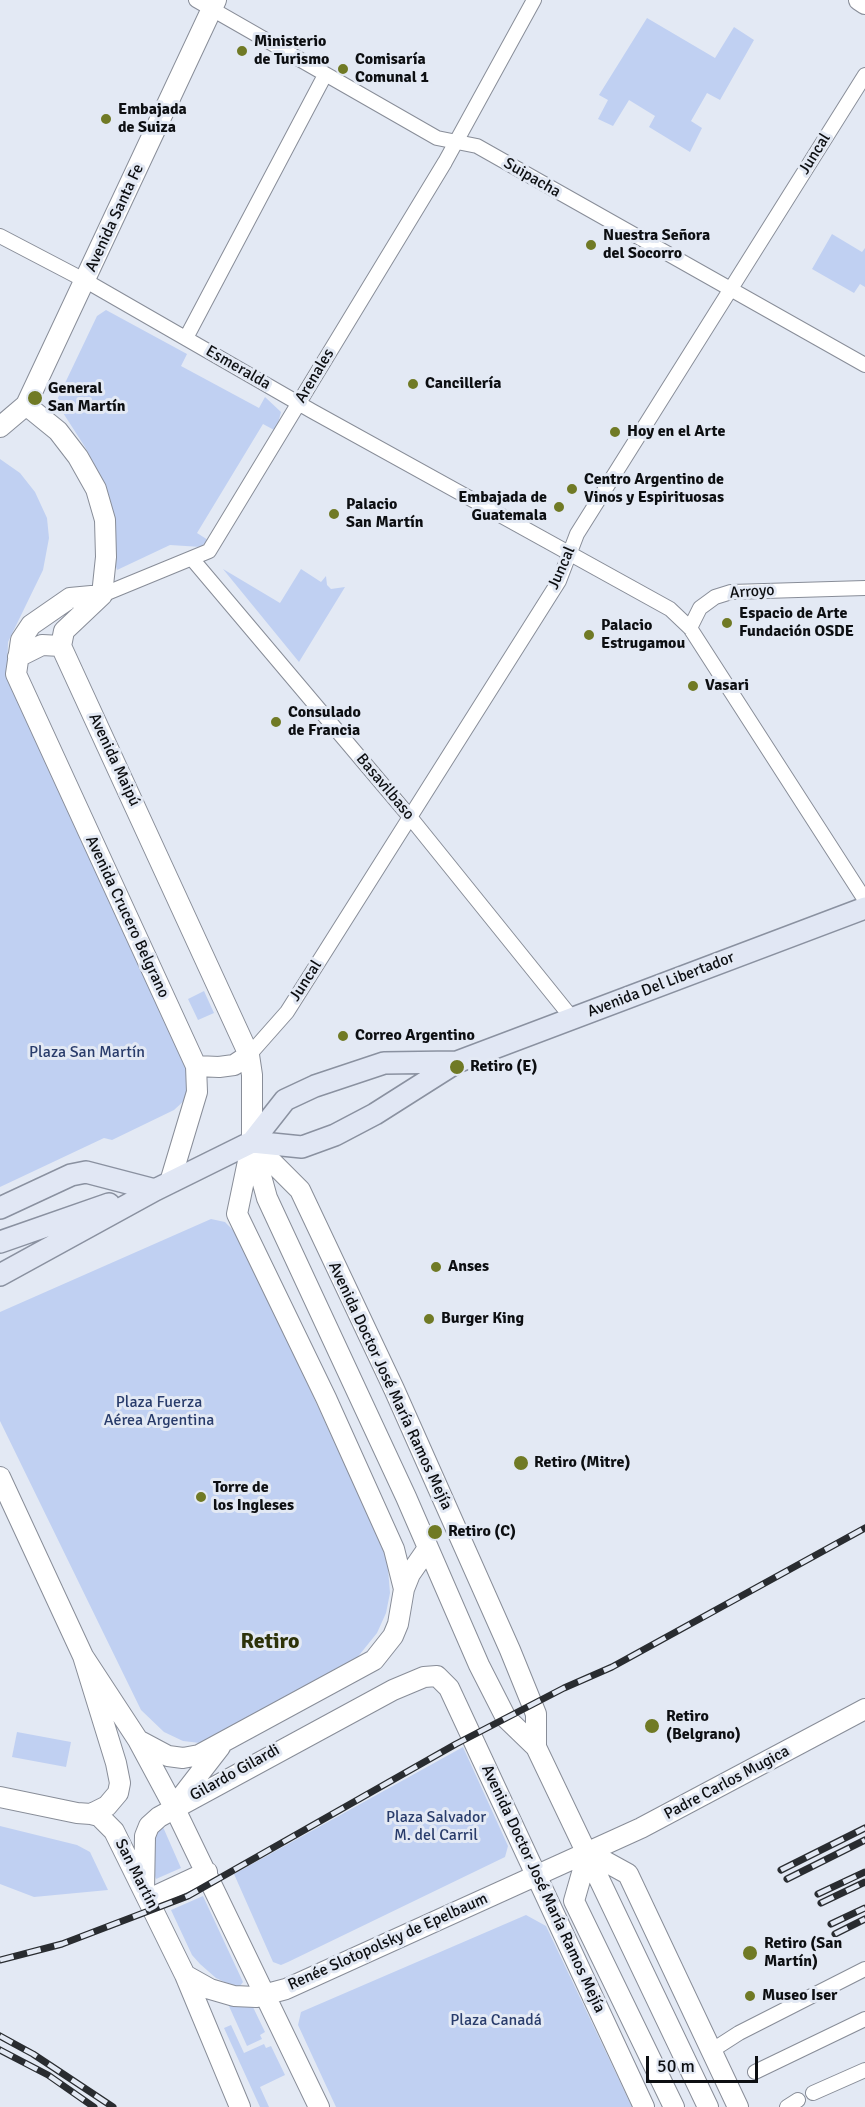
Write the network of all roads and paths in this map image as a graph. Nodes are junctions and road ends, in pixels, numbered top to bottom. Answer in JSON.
{"nodes":[{"id":1,"x":534,"y":0,"type":"edge"},
{"id":2,"x":859,"y":0,"type":"edge"},
{"id":3,"x":208,"y":3,"type":"edge"},
{"id":4,"x":865,"y":4,"type":"edge"},
{"id":5,"x":325,"y":75,"type":"junction"},
{"id":6,"x":865,"y":75,"type":"edge"},
{"id":7,"x":457,"y":140,"type":"junction"},
{"id":8,"x":0,"y":236,"type":"edge"},
{"id":9,"x":86,"y":281,"type":"junction"},
{"id":10,"x":731,"y":291,"type":"junction"},
{"id":11,"x":186,"y":338,"type":"junction"},
{"id":12,"x":865,"y":365,"type":"edge"},
{"id":13,"x":299,"y":404,"type":"junction"},
{"id":14,"x":26,"y":405,"type":"junction"},
{"id":15,"x":0,"y":426,"type":"edge"},
{"id":16,"x":570,"y":553,"type":"junction"},
{"id":17,"x":193,"y":560,"type":"junction"},
{"id":18,"x":865,"y":588,"type":"edge"},
{"id":19,"x":102,"y":595,"type":"junction"},
{"id":20,"x":690,"y":628,"type":"junction"},
{"id":21,"x":61,"y":646,"type":"junction"},
{"id":22,"x":18,"y":657,"type":"junction"},
{"id":23,"x":410,"y":817,"type":"junction"},
{"id":24,"x":865,"y":900,"type":"edge"},
{"id":25,"x":865,"y":908,"type":"edge"},
{"id":26,"x":572,"y":1018,"type":"junction"},
{"id":27,"x":249,"y":1055,"type":"junction"},
{"id":28,"x":457,"y":1062,"type":"junction"},
{"id":29,"x":196,"y":1066,"type":"junction"},
{"id":30,"x":252,"y":1142,"type":"junction"},
{"id":31,"x":163,"y":1186,"type":"junction"},
{"id":32,"x":0,"y":1209,"type":"edge"},
{"id":33,"x":0,"y":1242,"type":"edge"},
{"id":34,"x":0,"y":1275,"type":"edge"},
{"id":35,"x":0,"y":1477,"type":"edge"},
{"id":36,"x":388,"y":1537,"type":"junction"},
{"id":37,"x":428,"y":1548,"type":"junction"},
{"id":38,"x":404,"y":1589,"type":"junction"},
{"id":39,"x":83,"y":1656,"type":"junction"},
{"id":40,"x":434,"y":1676,"type":"joint"},
{"id":41,"x":865,"y":1709,"type":"edge"},
{"id":42,"x":138,"y":1740,"type":"junction"},
{"id":43,"x":222,"y":1744,"type":"junction"},
{"id":44,"x":536,"y":1747,"type":"junction"},
{"id":45,"x":0,"y":1797,"type":"edge"},
{"id":46,"x":174,"y":1807,"type":"junction"},
{"id":47,"x":91,"y":1814,"type":"junction"},
{"id":48,"x":588,"y":1852,"type":"junction"},
{"id":49,"x":207,"y":1872,"type":"junction"},
{"id":50,"x":536,"y":1875,"type":"junction"},
{"id":51,"x":146,"y":1894,"type":"junction"},
{"id":52,"x":865,"y":1969,"type":"edge"},
{"id":53,"x":185,"y":1975,"type":"junction"},
{"id":54,"x":266,"y":1995,"type":"junction"},
{"id":55,"x":865,"y":2019,"type":"edge"},
{"id":56,"x":711,"y":2051,"type":"junction"},
{"id":57,"x":865,"y":2070,"type":"edge"},
{"id":58,"x":755,"y":2072,"type":"dead end"},
{"id":59,"x":813,"y":2093,"type":"dead end"},
{"id":60,"x":240,"y":2107,"type":"edge"},
{"id":61,"x":319,"y":2107,"type":"edge"},
{"id":62,"x":644,"y":2107,"type":"edge"},
{"id":63,"x":674,"y":2107,"type":"edge"},
{"id":64,"x":708,"y":2107,"type":"edge"},
{"id":65,"x":738,"y":2107,"type":"edge"}],
"edges":[{"from":1,"to":7,"type":"street","name":"Arenales"},
{"from":2,"to":4,"type":"main road"},
{"from":3,"to":5,"type":"street","name":"Suipacha"},
{"from":3,"to":9,"type":"main road","name":"Avenida Santa Fe"},
{"from":5,"to":7,"type":"street","name":"Suipacha"},
{"from":5,"to":11,"type":"street"},
{"from":6,"to":10,"type":"street","name":"Juncal"},
{"from":7,"to":10,"type":"street","name":"Suipacha"},
{"from":7,"to":13,"type":"street","name":"Arenales"},
{"from":8,"to":9,"type":"street","name":"Esmeralda"},
{"from":9,"to":11,"type":"street","name":"Esmeralda"},
{"from":9,"to":14,"type":"main road","name":"Avenida Santa Fe"},
{"from":10,"to":12,"type":"street","name":"Suipacha"},
{"from":10,"to":16,"type":"street","name":"Juncal"},
{"from":11,"to":13,"type":"street","name":"Esmeralda"},
{"from":13,"to":16,"type":"street","name":"Esmeralda"},
{"from":13,"to":17,"type":"street","name":"Arenales"},
{"from":14,"to":15,"type":"main road","name":"Avenida Santa Fe"},
{"from":14,"to":19,"type":"main road"},
{"from":16,"to":20,"type":"street"},
{"from":16,"to":23,"type":"street","name":"Juncal"},
{"from":17,"to":19,"type":"street","name":"Arenales"},
{"from":17,"to":23,"type":"street","name":"Basavilbaso"},
{"from":18,"to":20,"type":"street","name":"Arroyo"},
{"from":19,"to":21,"type":"main road"},
{"from":19,"to":22,"type":"main road","name":"Arenales"},
{"from":20,"to":24,"type":"street"},
{"from":21,"to":22,"type":"main road"},
{"from":21,"to":27,"type":"main road","name":"Avenida Maipú"},
{"from":22,"to":29,"type":"main road","name":"Avenida Crucero Belgrano"},
{"from":23,"to":26,"type":"street","name":"Basavilbaso"},
{"from":23,"to":27,"type":"street","name":"Juncal"},
{"from":25,"to":26,"type":"main road","name":"Avenida Del Libertador"},
{"from":26,"to":28,"type":"main road","name":"Avenida Del Libertador"},
{"from":27,"to":29,"type":"main road"},
{"from":27,"to":30,"type":"main road","name":"Avenida Maipú"},
{"from":28,"to":30,"type":"main road","name":"Avenida Del Libertador"},
{"from":28,"to":30,"type":"main road","name":"Avenida Del Libertador"},
{"from":29,"to":31,"type":"main road","name":"Avenida Crucero Belgrano"},
{"from":30,"to":31,"type":"main road","name":"Avenida Del Libertador"},
{"from":30,"to":36,"type":"main road"},
{"from":30,"to":37,"type":"main road","name":"Avenida Doctor José María Ramos Mejía"},
{"from":30,"to":44,"type":"main road","name":"Avenida Doctor José María Ramos Mejía"},
{"from":31,"to":32,"type":"main road"},
{"from":31,"to":33,"type":"main road","name":"Avenida Del Libertador"},
{"from":31,"to":34,"type":"main road","name":"Avenida Del Libertador"},
{"from":35,"to":39,"type":"main road"},
{"from":36,"to":37,"type":"main road"},
{"from":36,"to":38,"type":"main road"},
{"from":37,"to":38,"type":"main road"},
{"from":37,"to":44,"type":"main road","name":"Avenida Doctor José María Ramos Mejía"},
{"from":38,"to":43,"type":"main road","name":"Gilardo Gilardi"},
{"from":39,"to":42,"type":"main road"},
{"from":39,"to":47,"type":"main road"},
{"from":40,"to":46,"type":"main road","name":"Gilardo Gilardi"},
{"from":40,"to":50,"type":"main road","name":"Avenida Doctor José María Ramos Mejía"},
{"from":41,"to":48,"type":"main road","name":"Padre Carlos Mugica"},
{"from":42,"to":43,"type":"main road"},
{"from":42,"to":46,"type":"main road"},
{"from":43,"to":46,"type":"main road","name":"Gilardo Gilardi"},
{"from":44,"to":48,"type":"main road","name":"Avenida Doctor José María Ramos Mejía"},
{"from":45,"to":47,"type":"main road"},
{"from":46,"to":49,"type":"main road"},
{"from":46,"to":51,"type":"main road"},
{"from":47,"to":51,"type":"main road","name":"San Martín"},
{"from":48,"to":50,"type":"main road","name":"Renée Slotopolsky de Epelbaum"},
{"from":48,"to":56,"type":"main road"},
{"from":48,"to":63,"type":"main road","name":"Avenida Doctor José María Ramos Mejía"},
{"from":48,"to":64,"type":"main road","name":"Avenida Doctor José María Ramos Mejía"},
{"from":49,"to":51,"type":"main road"},
{"from":49,"to":54,"type":"main road"},
{"from":50,"to":54,"type":"main road","name":"Renée Slotopolsky de Epelbaum"},
{"from":50,"to":62,"type":"main road","name":"Avenida Doctor José María Ramos Mejía"},
{"from":51,"to":53,"type":"main road","name":"San Martín"},
{"from":52,"to":56,"type":"street"},
{"from":53,"to":54,"type":"main road","name":"Renée Slotopolsky de Epelbaum"},
{"from":53,"to":60,"type":"main road","name":"San Martín"},
{"from":54,"to":61,"type":"main road"},
{"from":55,"to":58,"type":"street"},
{"from":56,"to":65,"type":"main road"},
{"from":57,"to":59,"type":"street"}]}
